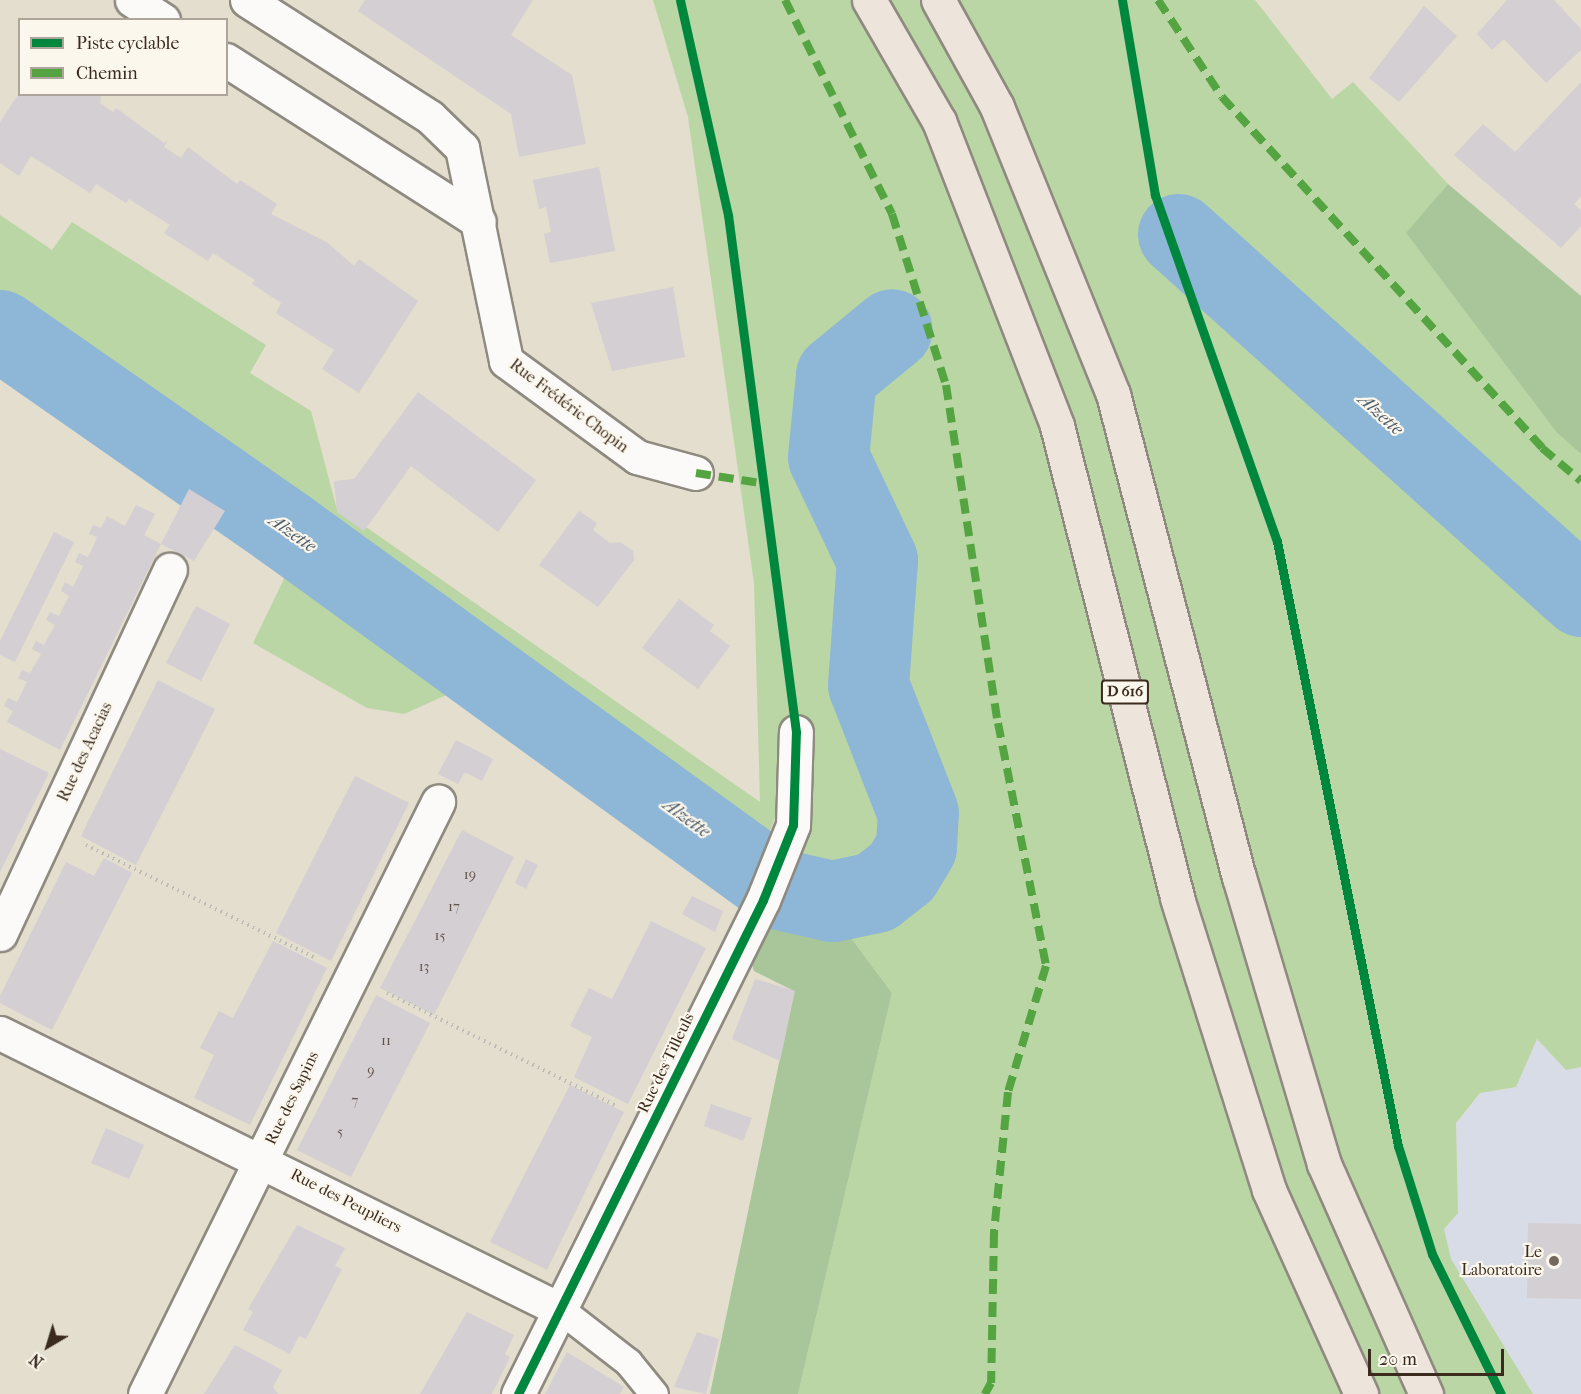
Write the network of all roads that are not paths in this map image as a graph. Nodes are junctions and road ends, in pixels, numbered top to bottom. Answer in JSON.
{"nodes":[{"id":1,"x":132,"y":0,"type":"edge"},
{"id":2,"x":247,"y":0,"type":"edge"},
{"id":3,"x":868,"y":0,"type":"edge"},
{"id":4,"x":938,"y":0,"type":"edge"},
{"id":5,"x":160,"y":18,"type":"edge"},
{"id":6,"x":228,"y":61,"type":"edge"},
{"id":7,"x":479,"y":222,"type":"junction"},
{"id":8,"x":696,"y":472,"type":"dead end"},
{"id":9,"x":170,"y":570,"type":"dead end"},
{"id":10,"x":796,"y":732,"type":"dead end"},
{"id":11,"x":438,"y":802,"type":"dead end"},
{"id":12,"x":0,"y":934,"type":"edge"},
{"id":13,"x":0,"y":1033,"type":"edge"},
{"id":14,"x":263,"y":1159,"type":"junction"},
{"id":15,"x":561,"y":1310,"type":"junction"},
{"id":16,"x":144,"y":1394,"type":"edge"},
{"id":17,"x":518,"y":1394,"type":"edge"},
{"id":18,"x":654,"y":1394,"type":"edge"},
{"id":19,"x":1361,"y":1394,"type":"edge"},
{"id":20,"x":1426,"y":1394,"type":"edge"}],
"edges":[{"from":1,"to":5,"type":"street"},
{"from":2,"to":7,"type":"street","name":"Rue Frédéric Chopin"},
{"from":3,"to":19,"type":"main road","number":"D 616"},
{"from":4,"to":20,"type":"main road"},
{"from":6,"to":7,"type":"street"},
{"from":7,"to":8,"type":"street","name":"Rue Frédéric Chopin"},
{"from":9,"to":12,"type":"street","name":"Rue des Acacias"},
{"from":10,"to":15,"type":"street","name":"Rue des Tilleuls"},
{"from":11,"to":14,"type":"street","name":"Rue des Sapins"},
{"from":13,"to":14,"type":"street","name":"Rue des Peupliers"},
{"from":14,"to":15,"type":"street","name":"Rue des Peupliers"},
{"from":14,"to":16,"type":"street","name":"Rue des Sapins"},
{"from":15,"to":17,"type":"street","name":"Rue des Tilleuls"},
{"from":15,"to":18,"type":"lane"}]}
